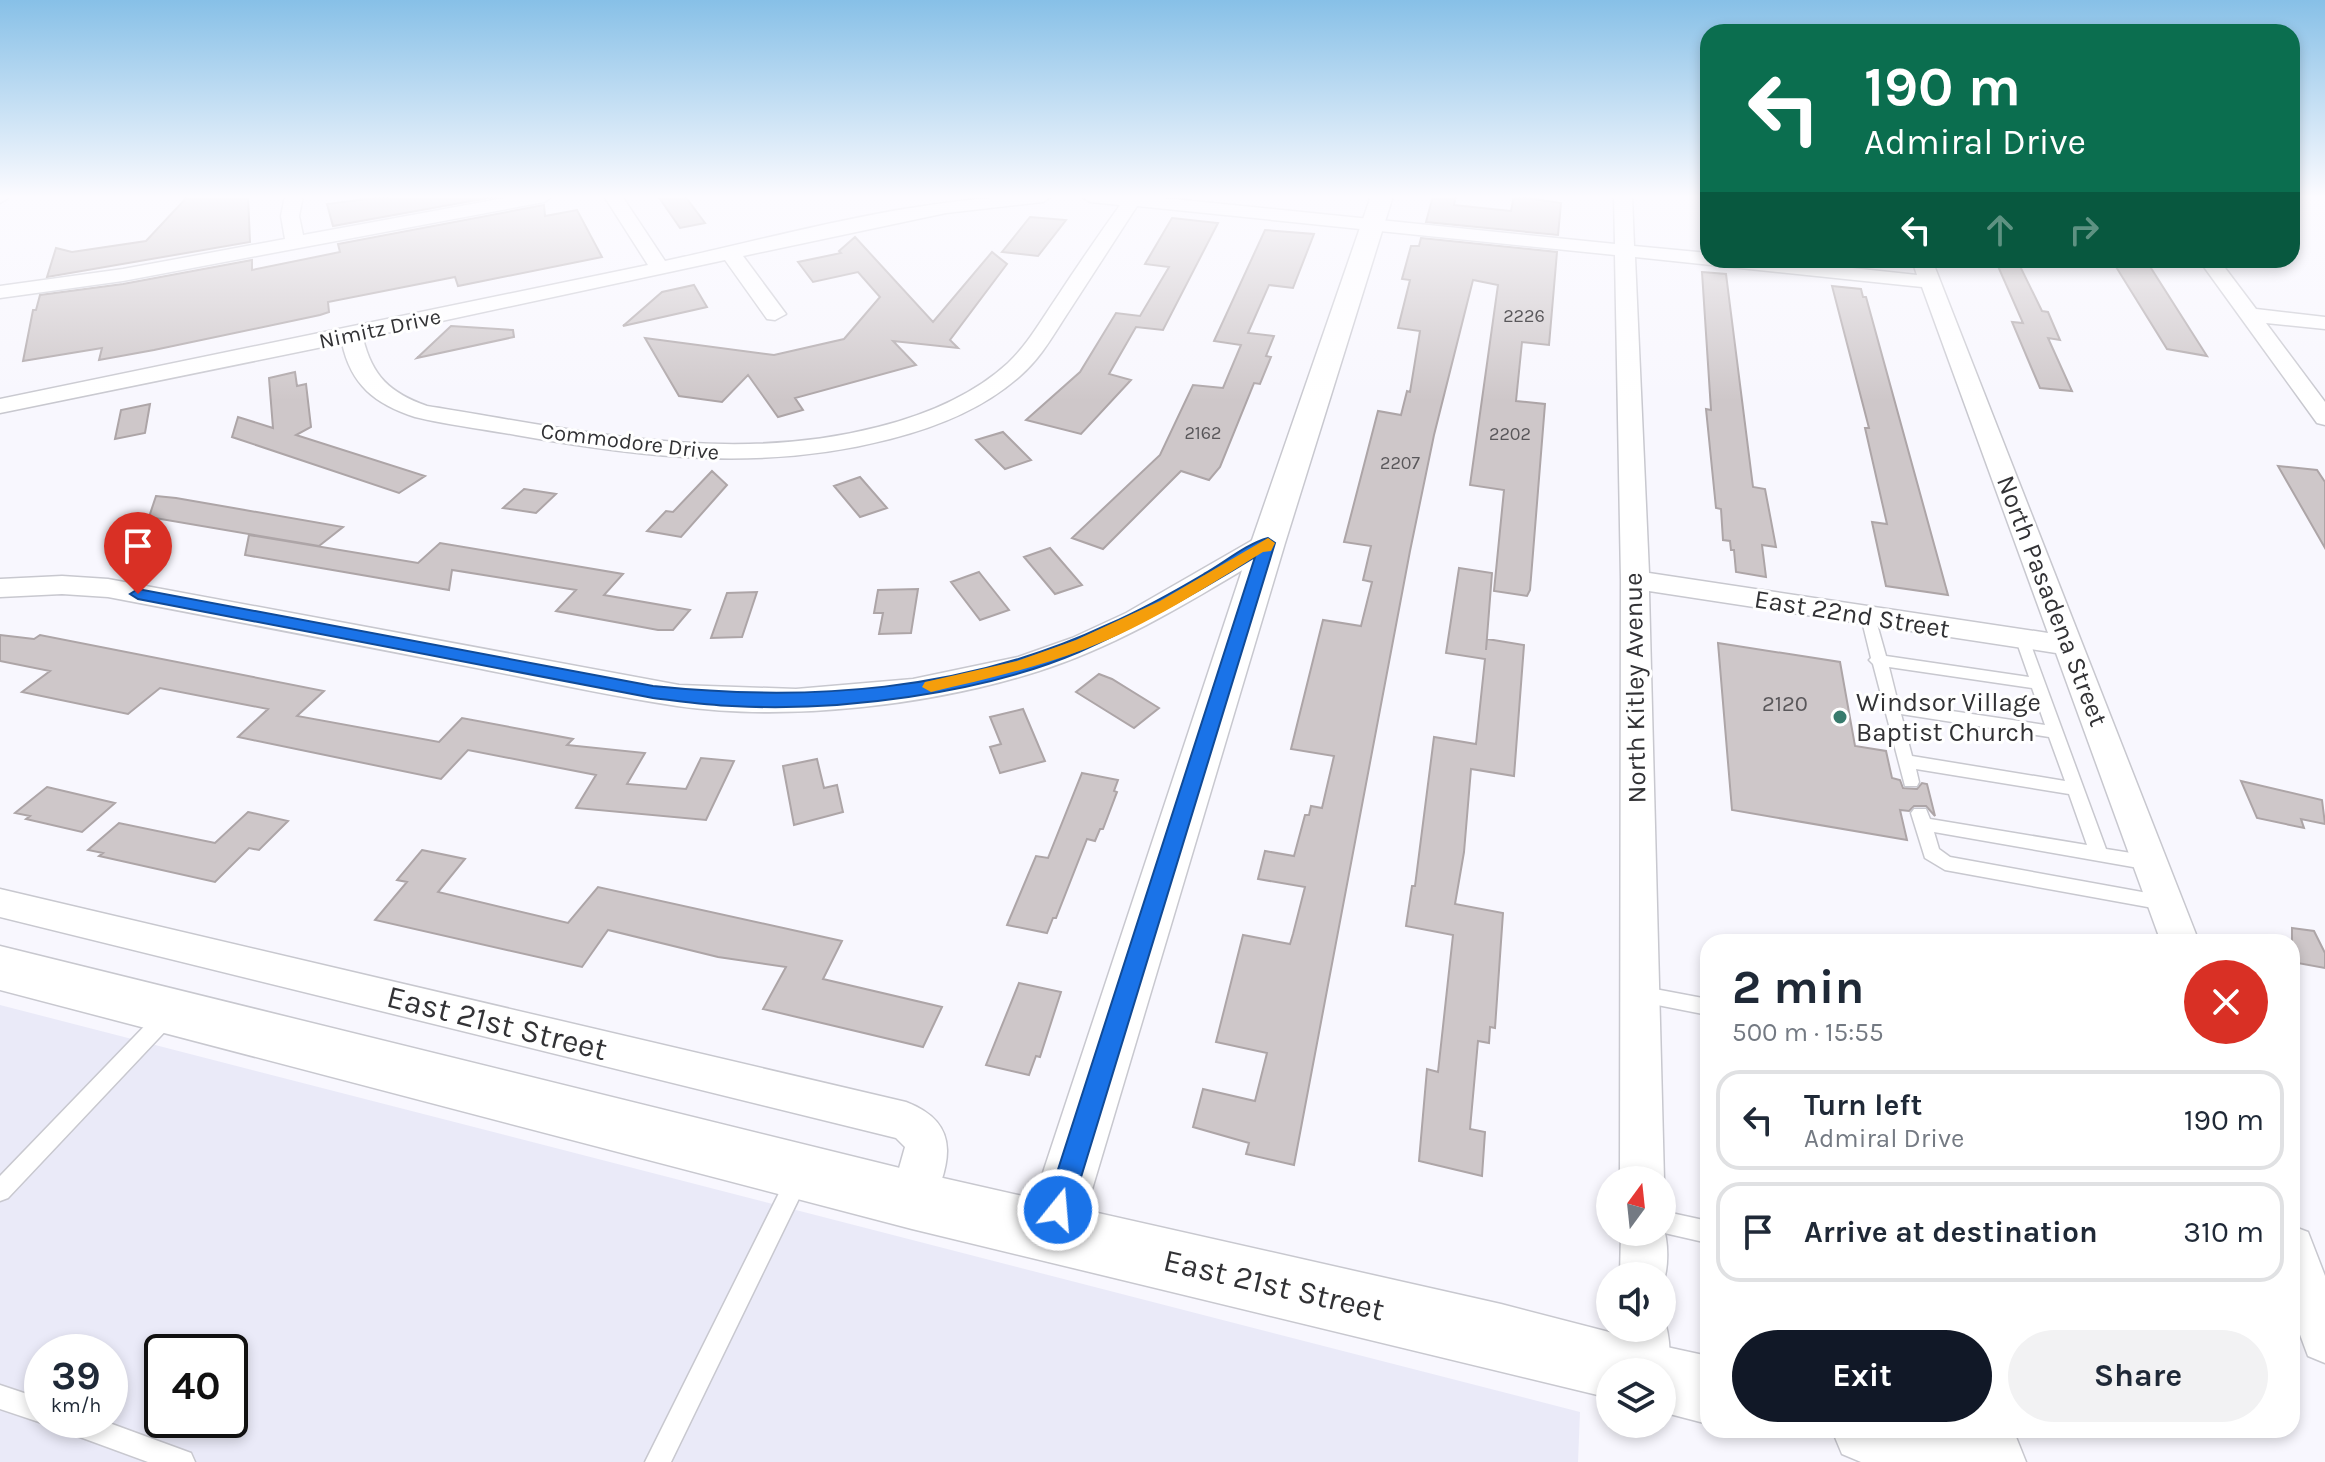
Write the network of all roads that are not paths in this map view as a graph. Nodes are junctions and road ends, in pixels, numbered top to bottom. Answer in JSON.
{"nodes":[{"id":1,"x":179,"y":264,"type":"edge"},
{"id":2,"x":658,"y":264,"type":"edge"},
{"id":3,"x":678,"y":264,"type":"edge"},
{"id":4,"x":738,"y":264,"type":"edge"},
{"id":5,"x":1089,"y":264,"type":"edge"},
{"id":6,"x":1359,"y":264,"type":"edge"},
{"id":7,"x":1624,"y":264,"type":"edge"},
{"id":8,"x":660,"y":268,"type":"junction"},
{"id":9,"x":1867,"y":268,"type":"edge"},
{"id":10,"x":2215,"y":268,"type":"edge"},
{"id":11,"x":1926,"y":271,"type":"edge"},
{"id":12,"x":0,"y":292,"type":"edge"},
{"id":13,"x":775,"y":314,"type":"dead end"},
{"id":14,"x":2250,"y":315,"type":"junction"},
{"id":15,"x":2325,"y":323,"type":"edge"},
{"id":16,"x":351,"y":335,"type":"junction"},
{"id":17,"x":0,"y":406,"type":"edge"},
{"id":18,"x":2325,"y":418,"type":"edge"},
{"id":19,"x":1268,"y":543,"type":"junction"},
{"id":20,"x":1635,"y":580,"type":"junction"},
{"id":21,"x":0,"y":588,"type":"edge"},
{"id":22,"x":1868,"y":617,"type":"junction"},
{"id":23,"x":2023,"y":640,"type":"junction"},
{"id":24,"x":2070,"y":646,"type":"junction"},
{"id":25,"x":1877,"y":660,"type":"junction"},
{"id":26,"x":2039,"y":684,"type":"junction"},
{"id":27,"x":1890,"y":707,"type":"junction"},
{"id":28,"x":2056,"y":732,"type":"junction"},
{"id":29,"x":1905,"y":761,"type":"junction"},
{"id":30,"x":1911,"y":782,"type":"dead end"},
{"id":31,"x":2076,"y":789,"type":"junction"},
{"id":32,"x":2099,"y":855,"type":"junction"},
{"id":33,"x":2150,"y":863,"type":"junction"},
{"id":34,"x":0,"y":903,"type":"edge"},
{"id":35,"x":2166,"y":904,"type":"junction"},
{"id":36,"x":2177,"y":934,"type":"edge"},
{"id":37,"x":0,"y":968,"type":"edge"},
{"id":38,"x":1638,"y":993,"type":"junction"},
{"id":39,"x":1700,"y":1005,"type":"edge"},
{"id":40,"x":172,"y":1011,"type":"junction"},
{"id":41,"x":1642,"y":1166,"type":"edge"},
{"id":42,"x":802,"y":1171,"type":"junction"},
{"id":43,"x":0,"y":1191,"type":"edge"},
{"id":44,"x":912,"y":1200,"type":"junction"},
{"id":45,"x":1676,"y":1225,"type":"edge"},
{"id":46,"x":1700,"y":1230,"type":"edge"},
{"id":47,"x":1051,"y":1233,"type":"junction"},
{"id":48,"x":2300,"y":1270,"type":"edge"},
{"id":49,"x":2325,"y":1339,"type":"edge"},
{"id":50,"x":1596,"y":1362,"type":"edge"},
{"id":51,"x":1676,"y":1382,"type":"edge"},
{"id":52,"x":1700,"y":1388,"type":"edge"},
{"id":53,"x":0,"y":1397,"type":"edge"},
{"id":54,"x":24,"y":1405,"type":"edge"},
{"id":55,"x":116,"y":1438,"type":"edge"},
{"id":56,"x":1903,"y":1438,"type":"edge"},
{"id":57,"x":1973,"y":1453,"type":"edge"},
{"id":58,"x":182,"y":1462,"type":"edge"},
{"id":59,"x":658,"y":1462,"type":"edge"}],
"edges":[{"from":1,"to":12,"type":"street"},
{"from":2,"to":8,"type":"street"},
{"from":3,"to":8,"type":"street","name":"Nimitz Drive"},
{"from":4,"to":13,"type":"street"},
{"from":5,"to":16,"type":"street","name":"Commodore Drive"},
{"from":6,"to":19,"type":"street"},
{"from":7,"to":20,"type":"street","name":"North Kitley Avenue"},
{"from":8,"to":16,"type":"street","name":"Nimitz Drive"},
{"from":9,"to":11,"type":"street"},
{"from":10,"to":14,"type":"street"},
{"from":11,"to":24,"type":"street","name":"North Pasadena Street"},
{"from":14,"to":15,"type":"street"},
{"from":14,"to":18,"type":"street"},
{"from":16,"to":17,"type":"street","name":"Nimitz Drive"},
{"from":19,"to":21,"type":"street"},
{"from":19,"to":47,"type":"street"},
{"from":20,"to":22,"type":"street","name":"East 22nd Street"},
{"from":20,"to":38,"type":"street","name":"North Kitley Avenue"},
{"from":22,"to":23,"type":"street","name":"East 22nd Street"},
{"from":22,"to":25,"type":"lane"},
{"from":23,"to":24,"type":"street","name":"East 22nd Street"},
{"from":23,"to":26,"type":"lane"},
{"from":24,"to":33,"type":"street","name":"North Pasadena Street"},
{"from":25,"to":26,"type":"lane"},
{"from":25,"to":27,"type":"lane"},
{"from":26,"to":28,"type":"lane"},
{"from":27,"to":28,"type":"lane"},
{"from":27,"to":29,"type":"lane"},
{"from":28,"to":31,"type":"lane"},
{"from":29,"to":30,"type":"lane"},
{"from":29,"to":31,"type":"lane"},
{"from":31,"to":32,"type":"lane"},
{"from":32,"to":33,"type":"lane"},
{"from":32,"to":35,"type":"lane"},
{"from":33,"to":35,"type":"street","name":"North Pasadena Street"},
{"from":34,"to":44,"type":"street","name":"East 21st Street"},
{"from":35,"to":36,"type":"street","name":"North Pasadena Street"},
{"from":37,"to":40,"type":"main road","name":"East 21st Street"},
{"from":38,"to":39,"type":"lane"},
{"from":38,"to":41,"type":"street","name":"North Kitley Avenue"},
{"from":40,"to":42,"type":"main road","name":"East 21st Street"},
{"from":40,"to":43,"type":"lane"},
{"from":42,"to":44,"type":"main road","name":"East 21st Street"},
{"from":42,"to":59,"type":"lane"},
{"from":44,"to":47,"type":"main road","name":"East 21st Street"},
{"from":45,"to":46,"type":"lane"},
{"from":47,"to":50,"type":"main road","name":"East 21st Street"},
{"from":48,"to":49,"type":"street"},
{"from":51,"to":52,"type":"main road"},
{"from":53,"to":54,"type":"lane"},
{"from":55,"to":58,"type":"lane"},
{"from":56,"to":57,"type":"main road"}]}
